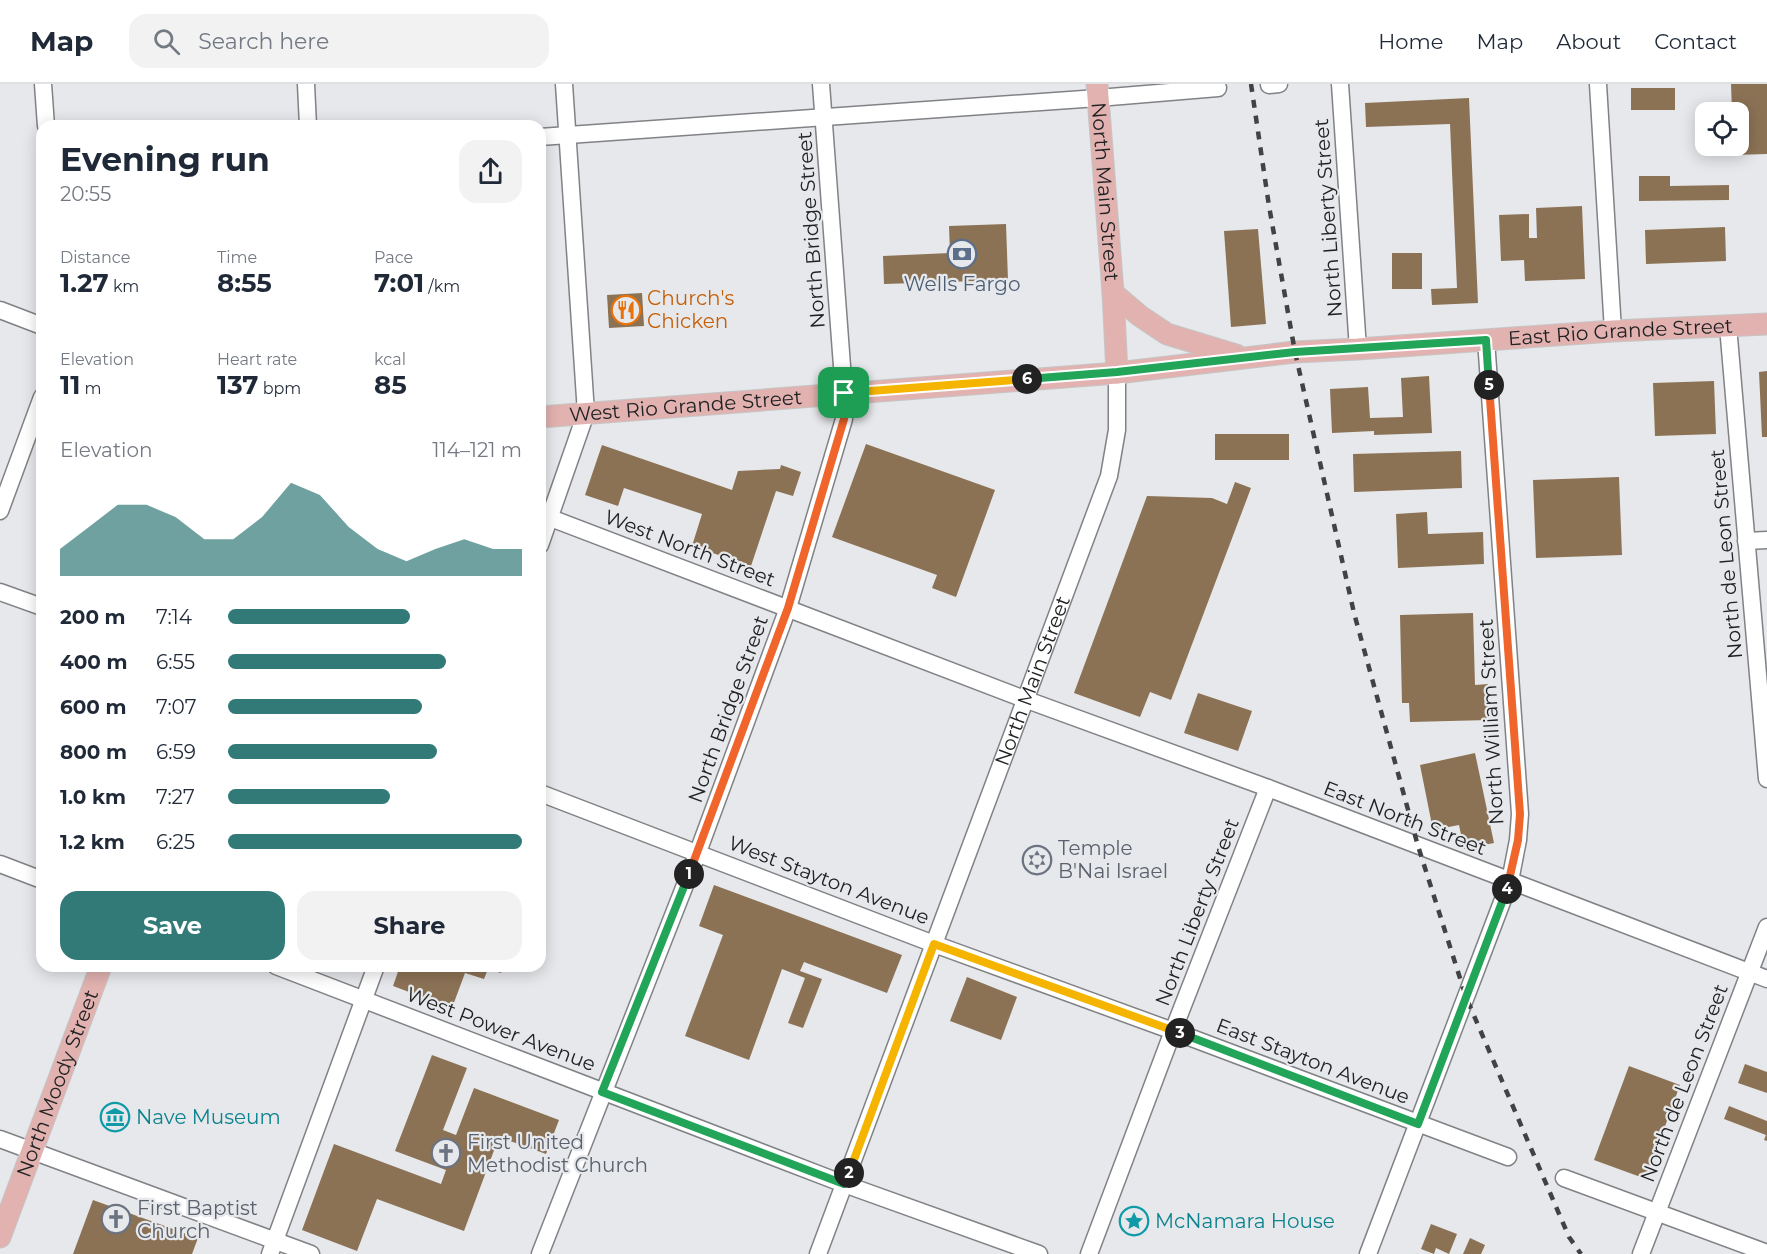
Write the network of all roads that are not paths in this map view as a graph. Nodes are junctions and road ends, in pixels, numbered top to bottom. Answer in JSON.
{"nodes":[{"id":1,"x":43,"y":84,"type":"edge"},
{"id":2,"x":306,"y":84,"type":"edge"},
{"id":3,"x":564,"y":84,"type":"edge"},
{"id":4,"x":821,"y":84,"type":"edge"},
{"id":5,"x":1280,"y":84,"type":"edge"},
{"id":6,"x":1340,"y":84,"type":"edge"},
{"id":7,"x":1598,"y":84,"type":"edge"},
{"id":8,"x":1269,"y":85,"type":"edge"},
{"id":9,"x":1218,"y":88,"type":"dead end"},
{"id":10,"x":1098,"y":91,"type":"edge"},
{"id":11,"x":824,"y":116,"type":"junction"},
{"id":12,"x":46,"y":120,"type":"edge"},
{"id":13,"x":308,"y":120,"type":"edge"},
{"id":14,"x":567,"y":136,"type":"junction"},
{"id":15,"x":546,"y":137,"type":"edge"},
{"id":16,"x":1113,"y":293,"type":"junction"},
{"id":17,"x":0,"y":310,"type":"edge"},
{"id":18,"x":36,"y":324,"type":"edge"},
{"id":19,"x":1767,"y":324,"type":"edge"},
{"id":20,"x":1728,"y":326,"type":"junction"},
{"id":21,"x":1613,"y":331,"type":"junction"},
{"id":22,"x":1486,"y":340,"type":"junction"},
{"id":23,"x":1358,"y":349,"type":"junction"},
{"id":24,"x":1245,"y":358,"type":"junction"},
{"id":25,"x":1117,"y":372,"type":"junction"},
{"id":26,"x":844,"y":393,"type":"junction"},
{"id":27,"x":36,"y":413,"type":"edge"},
{"id":28,"x":586,"y":413,"type":"junction"},
{"id":29,"x":546,"y":416,"type":"edge"},
{"id":30,"x":0,"y":511,"type":"edge"},
{"id":31,"x":546,"y":513,"type":"edge"},
{"id":32,"x":546,"y":516,"type":"edge"},
{"id":33,"x":1767,"y":540,"type":"edge"},
{"id":34,"x":1746,"y":541,"type":"junction"},
{"id":35,"x":0,"y":592,"type":"edge"},
{"id":36,"x":36,"y":605,"type":"edge"},
{"id":37,"x":788,"y":608,"type":"junction"},
{"id":38,"x":1027,"y":700,"type":"junction"},
{"id":39,"x":1767,"y":779,"type":"edge"},
{"id":40,"x":1268,"y":788,"type":"junction"},
{"id":41,"x":546,"y":795,"type":"edge"},
{"id":42,"x":698,"y":852,"type":"junction"},
{"id":43,"x":0,"y":864,"type":"edge"},
{"id":44,"x":36,"y":878,"type":"edge"},
{"id":45,"x":1510,"y":881,"type":"junction"},
{"id":46,"x":1767,"y":927,"type":"edge"},
{"id":47,"x":934,"y":944,"type":"junction"},
{"id":48,"x":100,"y":972,"type":"edge"},
{"id":49,"x":292,"y":972,"type":"edge"},
{"id":50,"x":374,"y":972,"type":"edge"},
{"id":51,"x":1750,"y":972,"type":"junction"},
{"id":52,"x":1767,"y":979,"type":"edge"},
{"id":53,"x":363,"y":998,"type":"junction"},
{"id":54,"x":1173,"y":1030,"type":"junction"},
{"id":55,"x":602,"y":1092,"type":"junction"},
{"id":56,"x":1418,"y":1124,"type":"junction"},
{"id":57,"x":0,"y":1138,"type":"edge"},
{"id":58,"x":32,"y":1151,"type":"junction"},
{"id":59,"x":1508,"y":1157,"type":"dead end"},
{"id":60,"x":1564,"y":1178,"type":"dead end"},
{"id":61,"x":844,"y":1184,"type":"junction"},
{"id":62,"x":1656,"y":1212,"type":"junction"},
{"id":63,"x":0,"y":1237,"type":"edge"},
{"id":64,"x":273,"y":1247,"type":"edge"},
{"id":65,"x":1767,"y":1253,"type":"edge"},
{"id":66,"x":310,"y":1254,"type":"edge"},
{"id":67,"x":540,"y":1254,"type":"edge"},
{"id":68,"x":818,"y":1254,"type":"edge"},
{"id":69,"x":1039,"y":1254,"type":"edge"},
{"id":70,"x":1089,"y":1254,"type":"edge"},
{"id":71,"x":1368,"y":1254,"type":"edge"},
{"id":72,"x":1641,"y":1254,"type":"edge"}],
"edges":[{"from":1,"to":12,"type":"street"},
{"from":2,"to":13,"type":"street"},
{"from":3,"to":14,"type":"street"},
{"from":4,"to":11,"type":"street","name":"North Bridge Street"},
{"from":5,"to":8,"type":"street"},
{"from":6,"to":23,"type":"street","name":"North Liberty Street"},
{"from":7,"to":21,"type":"street"},
{"from":9,"to":10,"type":"street"},
{"from":10,"to":11,"type":"street"},
{"from":10,"to":16,"type":"main road","name":"North Main Street"},
{"from":11,"to":14,"type":"street"},
{"from":11,"to":26,"type":"street","name":"North Bridge Street"},
{"from":14,"to":15,"type":"street"},
{"from":14,"to":28,"type":"street"},
{"from":16,"to":24,"type":"main road"},
{"from":16,"to":25,"type":"main road","name":"North Main Street"},
{"from":17,"to":18,"type":"street"},
{"from":19,"to":20,"type":"main road","name":"East Rio Grande Street"},
{"from":20,"to":21,"type":"main road","name":"East Rio Grande Street"},
{"from":20,"to":34,"type":"street","name":"North de Leon Street"},
{"from":21,"to":22,"type":"main road","name":"East Rio Grande Street"},
{"from":22,"to":23,"type":"main road","name":"East Rio Grande Street"},
{"from":22,"to":45,"type":"street","name":"North William Street"},
{"from":23,"to":24,"type":"main road","name":"East Rio Grande Street"},
{"from":24,"to":25,"type":"main road","name":"East Rio Grande Street"},
{"from":25,"to":26,"type":"main road","name":"West Rio Grande Street"},
{"from":25,"to":38,"type":"street","name":"North Main Street"},
{"from":26,"to":28,"type":"main road","name":"West Rio Grande Street"},
{"from":26,"to":37,"type":"street","name":"North Bridge Street"},
{"from":27,"to":30,"type":"street"},
{"from":28,"to":29,"type":"main road","name":"West Rio Grande Street"},
{"from":28,"to":31,"type":"street"},
{"from":32,"to":37,"type":"street","name":"West North Street"},
{"from":33,"to":34,"type":"street"},
{"from":34,"to":39,"type":"street","name":"North de Leon Street"},
{"from":35,"to":36,"type":"street"},
{"from":37,"to":38,"type":"street","name":"West North Street"},
{"from":37,"to":42,"type":"street","name":"North Bridge Street"},
{"from":38,"to":40,"type":"street","name":"East North Street"},
{"from":38,"to":47,"type":"street","name":"North Main Street"},
{"from":40,"to":45,"type":"street","name":"East North Street"},
{"from":40,"to":54,"type":"street","name":"North Liberty Street"},
{"from":41,"to":42,"type":"street","name":"West Stayton Avenue"},
{"from":42,"to":47,"type":"street","name":"West Stayton Avenue"},
{"from":42,"to":55,"type":"street","name":"North Bridge Street"},
{"from":43,"to":44,"type":"street"},
{"from":45,"to":51,"type":"street","name":"East North Street"},
{"from":45,"to":56,"type":"street","name":"North William Street"},
{"from":46,"to":51,"type":"street","name":"North de Leon Street"},
{"from":47,"to":54,"type":"street","name":"East Stayton Avenue"},
{"from":47,"to":61,"type":"street","name":"North Main Street"},
{"from":48,"to":58,"type":"main road","name":"North Moody Street"},
{"from":49,"to":53,"type":"street","name":"West Power Avenue"},
{"from":50,"to":53,"type":"street"},
{"from":51,"to":52,"type":"street","name":"East North Street"},
{"from":51,"to":62,"type":"street","name":"North de Leon Street"},
{"from":53,"to":55,"type":"street","name":"West Power Avenue"},
{"from":53,"to":64,"type":"street"},
{"from":54,"to":56,"type":"street","name":"East Stayton Avenue"},
{"from":54,"to":70,"type":"street","name":"North Liberty Street"},
{"from":55,"to":61,"type":"street","name":"West Power Avenue"},
{"from":55,"to":67,"type":"street","name":"North Bridge Street"},
{"from":56,"to":59,"type":"street","name":"East Stayton Avenue"},
{"from":56,"to":71,"type":"street","name":"North William Street"},
{"from":57,"to":58,"type":"street"},
{"from":58,"to":63,"type":"main road","name":"North Moody Street"},
{"from":58,"to":64,"type":"street"},
{"from":60,"to":62,"type":"street"},
{"from":61,"to":68,"type":"street","name":"North Main Street"},
{"from":61,"to":69,"type":"street","name":"West Power Avenue"},
{"from":62,"to":65,"type":"street"},
{"from":62,"to":72,"type":"street","name":"North de Leon Street"},
{"from":64,"to":66,"type":"street"}]}
